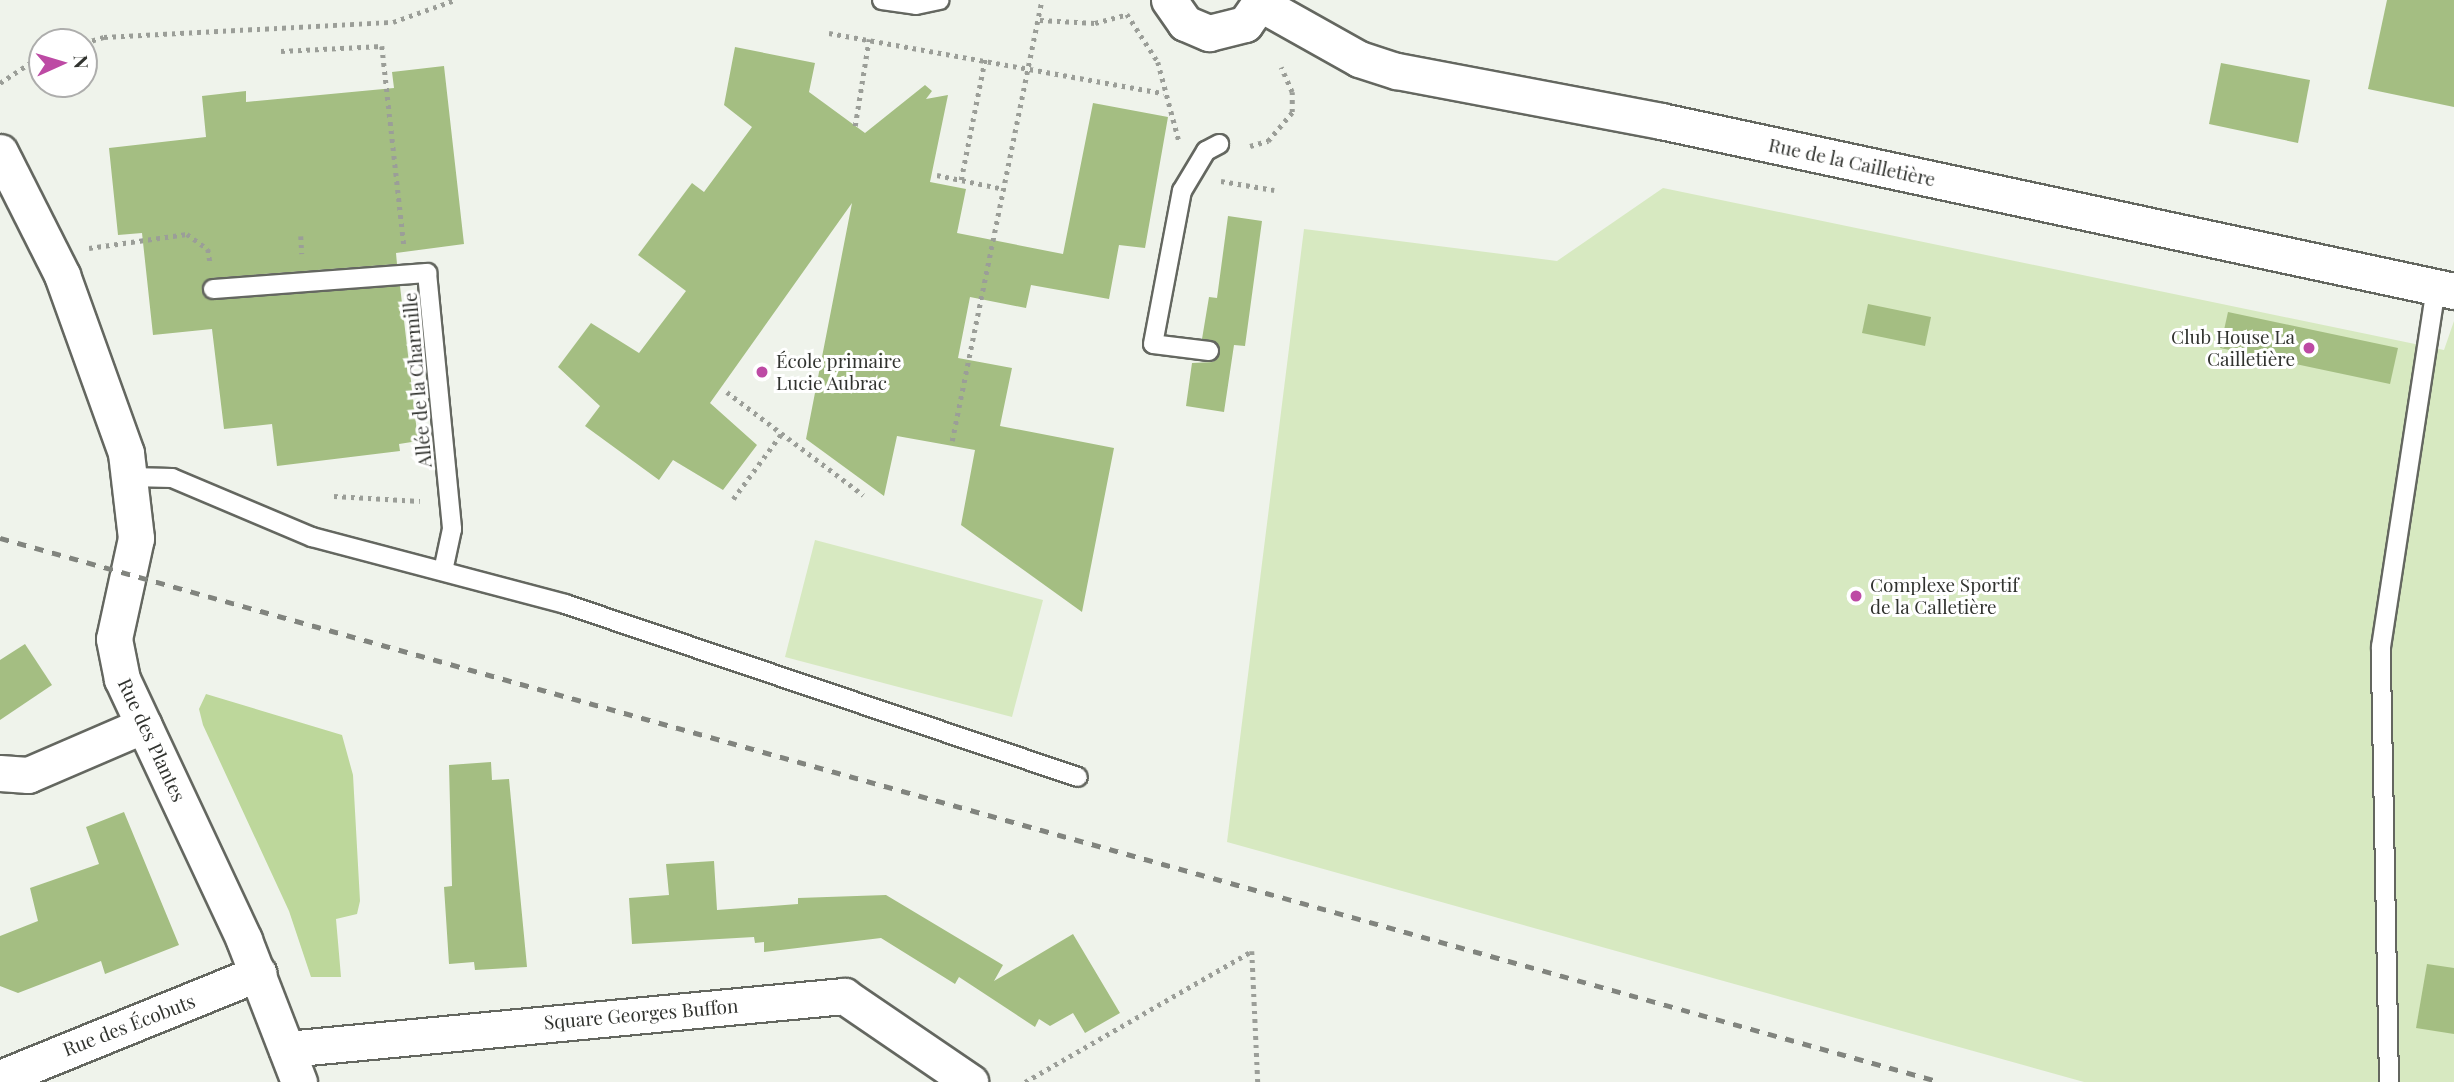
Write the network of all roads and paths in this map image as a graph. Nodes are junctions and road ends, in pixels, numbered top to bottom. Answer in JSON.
{"nodes":[{"id":1,"x":455,"y":0,"type":"edge"},
{"id":2,"x":882,"y":0,"type":"edge"},
{"id":3,"x":939,"y":0,"type":"edge"},
{"id":4,"x":1042,"y":0,"type":"edge"},
{"id":5,"x":1169,"y":0,"type":"edge"},
{"id":6,"x":1262,"y":2,"type":"edge"},
{"id":7,"x":1136,"y":11,"type":"dead end"},
{"id":8,"x":1127,"y":15,"type":"junction"},
{"id":9,"x":1040,"y":20,"type":"junction"},
{"id":10,"x":829,"y":33,"type":"dead end"},
{"id":11,"x":98,"y":39,"type":"edge"},
{"id":12,"x":869,"y":39,"type":"junction"},
{"id":13,"x":281,"y":51,"type":"dead end"},
{"id":14,"x":985,"y":59,"type":"junction"},
{"id":15,"x":28,"y":64,"type":"edge"},
{"id":16,"x":1030,"y":66,"type":"junction"},
{"id":17,"x":1281,"y":67,"type":"dead end"},
{"id":18,"x":0,"y":83,"type":"edge"},
{"id":19,"x":1164,"y":93,"type":"junction"},
{"id":20,"x":855,"y":126,"type":"dead end"},
{"id":21,"x":1219,"y":144,"type":"dead end"},
{"id":22,"x":1250,"y":146,"type":"dead end"},
{"id":23,"x":1181,"y":148,"type":"dead end"},
{"id":24,"x":0,"y":152,"type":"edge"},
{"id":25,"x":937,"y":174,"type":"dead end"},
{"id":26,"x":961,"y":180,"type":"junction"},
{"id":27,"x":1213,"y":180,"type":"dead end"},
{"id":28,"x":1004,"y":189,"type":"junction"},
{"id":29,"x":1274,"y":190,"type":"dead end"},
{"id":30,"x":54,"y":258,"type":"junction"},
{"id":31,"x":406,"y":272,"type":"junction"},
{"id":32,"x":213,"y":289,"type":"joint"},
{"id":33,"x":2445,"y":289,"type":"edge"},
{"id":34,"x":1209,"y":351,"type":"dead end"},
{"id":35,"x":727,"y":392,"type":"dead end"},
{"id":36,"x":782,"y":433,"type":"junction"},
{"id":37,"x":952,"y":441,"type":"dead end"},
{"id":38,"x":130,"y":477,"type":"junction"},
{"id":39,"x":863,"y":495,"type":"dead end"},
{"id":40,"x":334,"y":496,"type":"dead end"},
{"id":41,"x":449,"y":498,"type":"junction"},
{"id":42,"x":733,"y":499,"type":"dead end"},
{"id":43,"x":443,"y":571,"type":"junction"},
{"id":44,"x":145,"y":724,"type":"junction"},
{"id":45,"x":0,"y":773,"type":"edge"},
{"id":46,"x":1078,"y":777,"type":"dead end"},
{"id":47,"x":258,"y":973,"type":"junction"},
{"id":48,"x":286,"y":1048,"type":"junction"},
{"id":49,"x":0,"y":1078,"type":"edge"},
{"id":50,"x":299,"y":1082,"type":"edge"},
{"id":51,"x":970,"y":1082,"type":"edge"},
{"id":52,"x":1025,"y":1082,"type":"edge"},
{"id":53,"x":1258,"y":1082,"type":"edge"},
{"id":54,"x":2389,"y":1082,"type":"edge"}],
"edges":[{"from":1,"to":11,"type":"path"},
{"from":2,"to":3,"type":"lane"},
{"from":4,"to":9,"type":"path"},
{"from":5,"to":6,"type":"street","name":"Rue de la Cailletière"},
{"from":6,"to":33,"type":"street","name":"Rue de la Cailletière"},
{"from":7,"to":8,"type":"path"},
{"from":8,"to":9,"type":"path"},
{"from":8,"to":19,"type":"path"},
{"from":9,"to":16,"type":"path"},
{"from":10,"to":12,"type":"path"},
{"from":12,"to":14,"type":"path"},
{"from":12,"to":20,"type":"path"},
{"from":13,"to":31,"type":"path"},
{"from":14,"to":16,"type":"path"},
{"from":14,"to":26,"type":"path"},
{"from":15,"to":18,"type":"path"},
{"from":16,"to":19,"type":"path"},
{"from":16,"to":28,"type":"path"},
{"from":17,"to":22,"type":"path"},
{"from":19,"to":23,"type":"path"},
{"from":21,"to":34,"type":"lane"},
{"from":24,"to":30,"type":"street","name":"Rue des Plantes"},
{"from":25,"to":26,"type":"path"},
{"from":26,"to":28,"type":"path"},
{"from":27,"to":29,"type":"path"},
{"from":28,"to":37,"type":"path"},
{"from":30,"to":32,"type":"path"},
{"from":30,"to":38,"type":"street","name":"Rue des Plantes"},
{"from":31,"to":32,"type":"lane","name":"Allée de la Charmille"},
{"from":31,"to":41,"type":"lane","name":"Allée de la Charmille"},
{"from":33,"to":54,"type":"lane"},
{"from":35,"to":36,"type":"path"},
{"from":36,"to":39,"type":"path"},
{"from":36,"to":42,"type":"path"},
{"from":38,"to":43,"type":"lane"},
{"from":38,"to":44,"type":"street","name":"Rue des Plantes"},
{"from":40,"to":41,"type":"path"},
{"from":41,"to":43,"type":"lane","name":"Allée de la Charmille"},
{"from":43,"to":46,"type":"lane"},
{"from":44,"to":45,"type":"street"},
{"from":44,"to":47,"type":"street","name":"Rue des Plantes"},
{"from":47,"to":48,"type":"street","name":"Rue des Plantes"},
{"from":47,"to":49,"type":"street","name":"Rue des Écobuts"},
{"from":48,"to":50,"type":"street","name":"Rue des Plantes"},
{"from":48,"to":51,"type":"street","name":"Square Georges Buffon"},
{"from":52,"to":53,"type":"path"}]}
